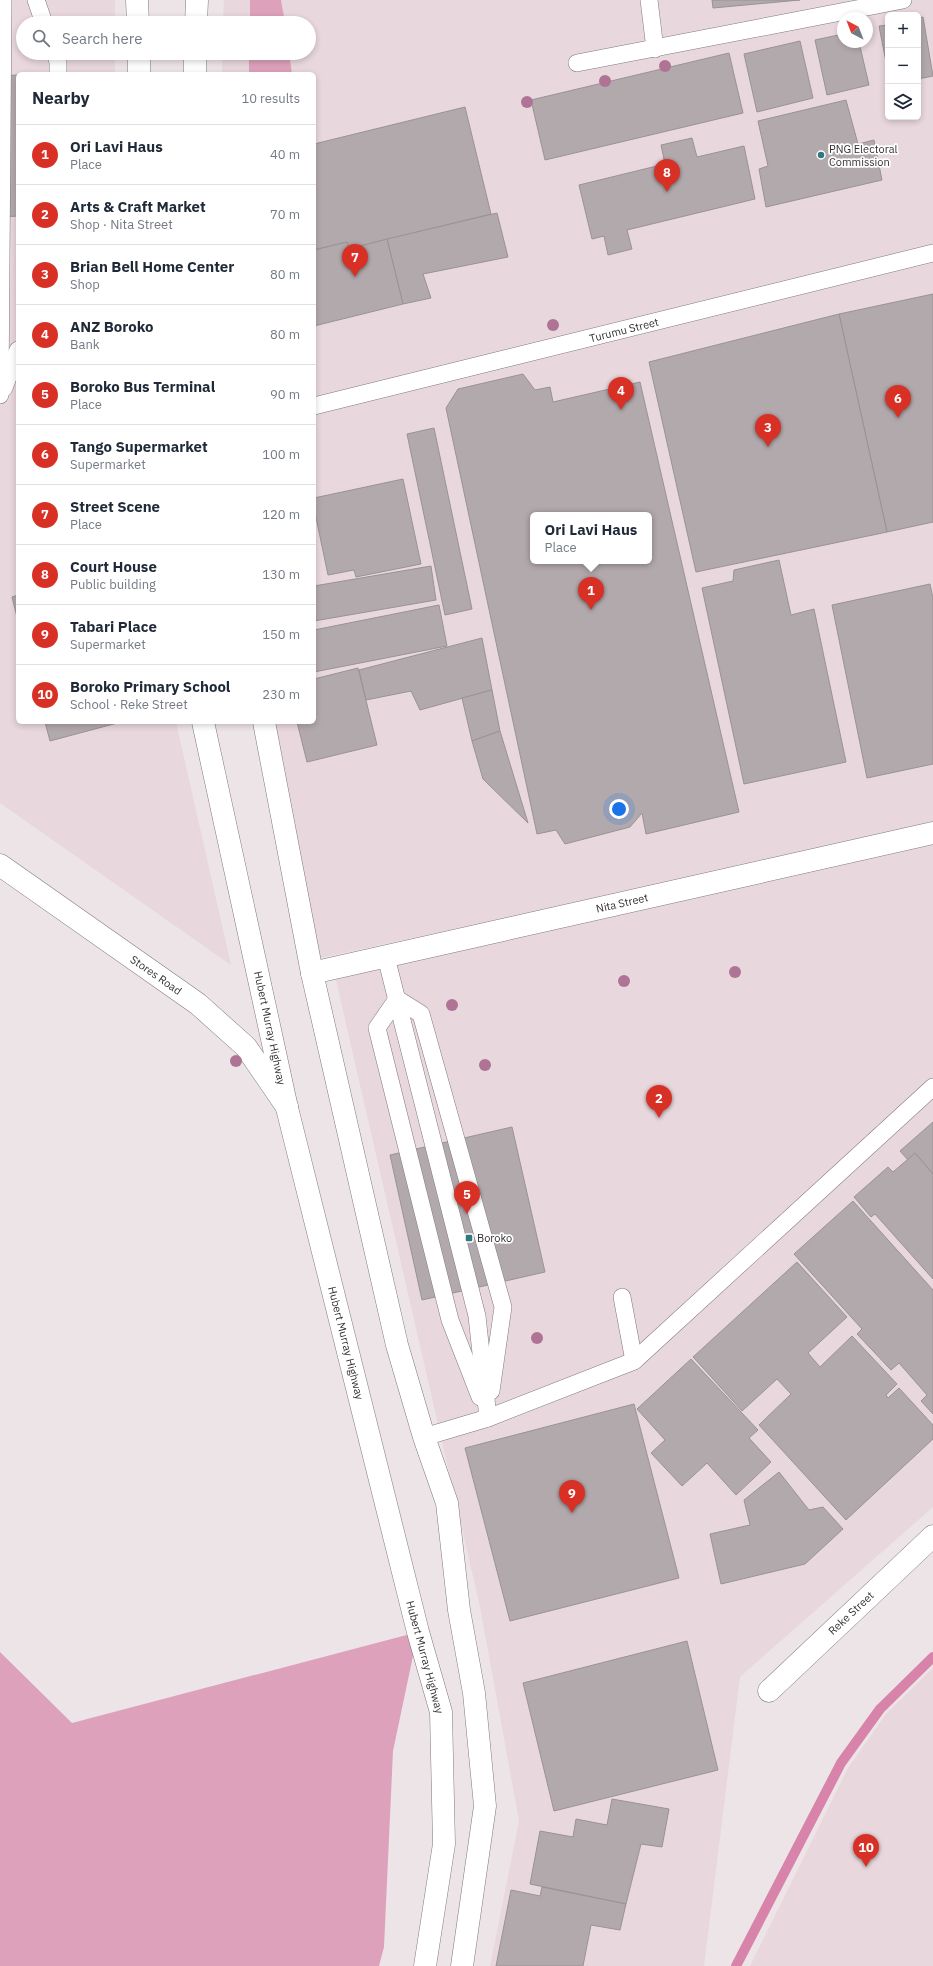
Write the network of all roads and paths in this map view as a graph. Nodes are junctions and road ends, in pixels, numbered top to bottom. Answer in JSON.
{"nodes":[{"id":1,"x":3,"y":0,"type":"edge"},
{"id":2,"x":36,"y":0,"type":"edge"},
{"id":3,"x":137,"y":0,"type":"edge"},
{"id":4,"x":197,"y":0,"type":"edge"},
{"id":5,"x":649,"y":0,"type":"edge"},
{"id":6,"x":903,"y":0,"type":"edge"},
{"id":7,"x":42,"y":16,"type":"edge"},
{"id":8,"x":138,"y":16,"type":"edge"},
{"id":9,"x":196,"y":16,"type":"edge"},
{"id":10,"x":655,"y":49,"type":"junction"},
{"id":11,"x":57,"y":60,"type":"edge"},
{"id":12,"x":139,"y":60,"type":"edge"},
{"id":13,"x":195,"y":60,"type":"edge"},
{"id":14,"x":577,"y":62,"type":"dead end"},
{"id":15,"x":58,"y":72,"type":"edge"},
{"id":16,"x":140,"y":72,"type":"edge"},
{"id":17,"x":195,"y":72,"type":"edge"},
{"id":18,"x":933,"y":253,"type":"edge"},
{"id":19,"x":16,"y":355,"type":"edge"},
{"id":20,"x":0,"y":395,"type":"edge"},
{"id":21,"x":0,"y":399,"type":"edge"},
{"id":22,"x":318,"y":402,"type":"edge"},
{"id":23,"x":204,"y":724,"type":"edge"},
{"id":24,"x":264,"y":724,"type":"edge"},
{"id":25,"x":933,"y":833,"type":"edge"},
{"id":26,"x":0,"y":865,"type":"edge"},
{"id":27,"x":386,"y":957,"type":"junction"},
{"id":28,"x":312,"y":973,"type":"junction"},
{"id":29,"x":397,"y":999,"type":"junction"},
{"id":30,"x":933,"y":1087,"type":"edge"},
{"id":31,"x":288,"y":1108,"type":"junction"},
{"id":32,"x":622,"y":1296,"type":"dead end"},
{"id":33,"x":634,"y":1361,"type":"junction"},
{"id":34,"x":488,"y":1418,"type":"junction"},
{"id":35,"x":424,"y":1437,"type":"junction"},
{"id":36,"x":933,"y":1536,"type":"edge"},
{"id":37,"x":769,"y":1691,"type":"dead end"},
{"id":38,"x":426,"y":1966,"type":"edge"},
{"id":39,"x":462,"y":1966,"type":"edge"}],
"edges":[{"from":1,"to":20,"type":"lane"},
{"from":2,"to":7,"type":"lane"},
{"from":3,"to":8,"type":"main road"},
{"from":4,"to":9,"type":"main road"},
{"from":5,"to":10,"type":"lane"},
{"from":6,"to":10,"type":"lane"},
{"from":10,"to":14,"type":"lane"},
{"from":11,"to":15,"type":"lane"},
{"from":12,"to":16,"type":"main road"},
{"from":13,"to":17,"type":"main road"},
{"from":18,"to":22,"type":"lane","name":"Turumu Street"},
{"from":19,"to":21,"type":"lane"},
{"from":23,"to":31,"type":"main road","name":"Hubert Murray Highway"},
{"from":24,"to":28,"type":"main road"},
{"from":25,"to":27,"type":"main road","name":"Nita Street"},
{"from":26,"to":31,"type":"main road","name":"Stores Road"},
{"from":27,"to":28,"type":"main road","name":"Nita Street"},
{"from":27,"to":29,"type":"lane"},
{"from":28,"to":35,"type":"main road"},
{"from":29,"to":34,"type":"lane"},
{"from":29,"to":34,"type":"lane"},
{"from":29,"to":34,"type":"lane"},
{"from":30,"to":33,"type":"lane"},
{"from":31,"to":38,"type":"main road","name":"Hubert Murray Highway"},
{"from":32,"to":33,"type":"lane"},
{"from":33,"to":34,"type":"lane"},
{"from":34,"to":35,"type":"lane"},
{"from":35,"to":39,"type":"main road"},
{"from":36,"to":37,"type":"main road","name":"Reke Street"}]}
